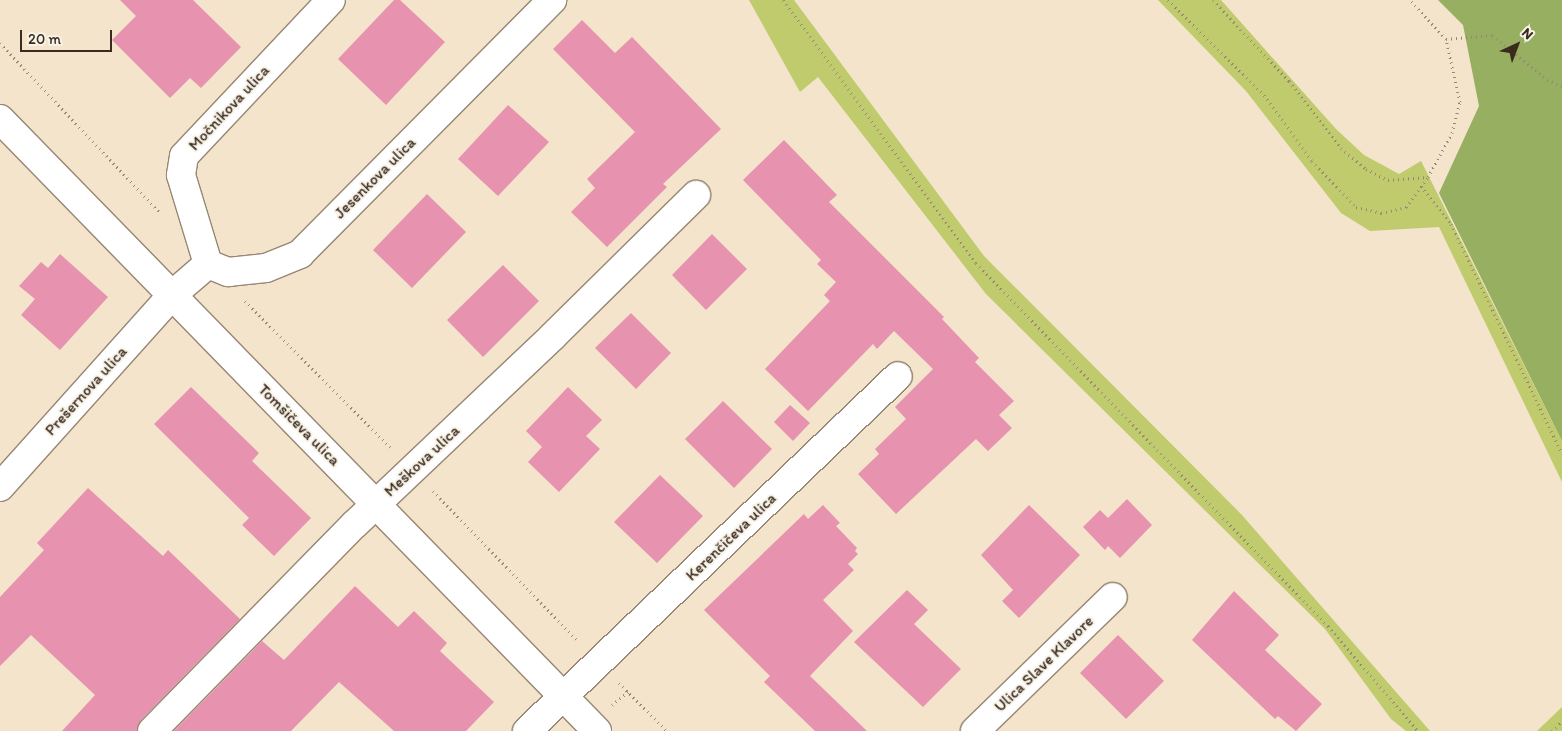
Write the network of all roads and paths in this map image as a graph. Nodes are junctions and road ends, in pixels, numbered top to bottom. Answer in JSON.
{"nodes":[{"id":1,"x":331,"y":0,"type":"edge"},
{"id":2,"x":552,"y":0,"type":"edge"},
{"id":3,"x":783,"y":0,"type":"edge"},
{"id":4,"x":1168,"y":0,"type":"edge"},
{"id":5,"x":1213,"y":0,"type":"edge"},
{"id":6,"x":1410,"y":0,"type":"edge"},
{"id":7,"x":1446,"y":39,"type":"junction"},
{"id":8,"x":0,"y":43,"type":"edge"},
{"id":9,"x":1562,"y":86,"type":"edge"},
{"id":10,"x":0,"y":120,"type":"edge"},
{"id":11,"x":1428,"y":177,"type":"junction"},
{"id":12,"x":1421,"y":186,"type":"junction"},
{"id":13,"x":696,"y":195,"type":"dead end"},
{"id":14,"x":161,"y":214,"type":"dead end"},
{"id":15,"x":208,"y":264,"type":"junction"},
{"id":16,"x":172,"y":295,"type":"junction"},
{"id":17,"x":243,"y":300,"type":"dead end"},
{"id":18,"x":898,"y":376,"type":"dead end"},
{"id":19,"x":1562,"y":454,"type":"edge"},
{"id":20,"x":412,"y":470,"type":"junction"},
{"id":21,"x":0,"y":487,"type":"edge"},
{"id":22,"x":377,"y":503,"type":"junction"},
{"id":23,"x":1113,"y":597,"type":"dead end"},
{"id":24,"x":600,"y":664,"type":"junction"},
{"id":25,"x":628,"y":692,"type":"junction"},
{"id":26,"x":563,"y":696,"type":"junction"},
{"id":27,"x":603,"y":720,"type":"edge"},
{"id":28,"x":1562,"y":721,"type":"edge"},
{"id":29,"x":152,"y":731,"type":"edge"},
{"id":30,"x":527,"y":731,"type":"edge"},
{"id":31,"x":666,"y":731,"type":"edge"},
{"id":32,"x":975,"y":731,"type":"edge"},
{"id":33,"x":1418,"y":731,"type":"edge"},
{"id":34,"x":1552,"y":731,"type":"edge"}],
"edges":[{"from":1,"to":15,"type":"street","name":"Močnikova ulica"},
{"from":2,"to":15,"type":"street","name":"Jesenkova ulica"},
{"from":3,"to":33,"type":"path"},
{"from":4,"to":12,"type":"path"},
{"from":5,"to":11,"type":"path"},
{"from":6,"to":7,"type":"path"},
{"from":7,"to":9,"type":"path"},
{"from":7,"to":11,"type":"path"},
{"from":8,"to":14,"type":"path"},
{"from":10,"to":16,"type":"street","name":"Tomšičeva ulica"},
{"from":11,"to":12,"type":"path"},
{"from":12,"to":19,"type":"path"},
{"from":13,"to":20,"type":"street","name":"Meškova ulica"},
{"from":15,"to":16,"type":"street"},
{"from":16,"to":21,"type":"street","name":"Prešernova ulica"},
{"from":16,"to":22,"type":"street","name":"Tomšičeva ulica"},
{"from":17,"to":20,"type":"path"},
{"from":18,"to":24,"type":"street","name":"Kerenčičeva ulica"},
{"from":20,"to":22,"type":"street","name":"Meškova ulica"},
{"from":20,"to":24,"type":"path"},
{"from":22,"to":26,"type":"street","name":"Tomšičeva ulica"},
{"from":22,"to":29,"type":"street","name":"Meškova ulica"},
{"from":23,"to":32,"type":"street","name":"Ulica Slave Klavore"},
{"from":24,"to":25,"type":"path"},
{"from":24,"to":26,"type":"street","name":"Kerenčičeva ulica"},
{"from":25,"to":27,"type":"path"},
{"from":25,"to":31,"type":"path"},
{"from":26,"to":27,"type":"street","name":"Tomšičeva ulica"},
{"from":26,"to":30,"type":"street","name":"Kerenčičeva ulica"},
{"from":28,"to":34,"type":"path"}]}
